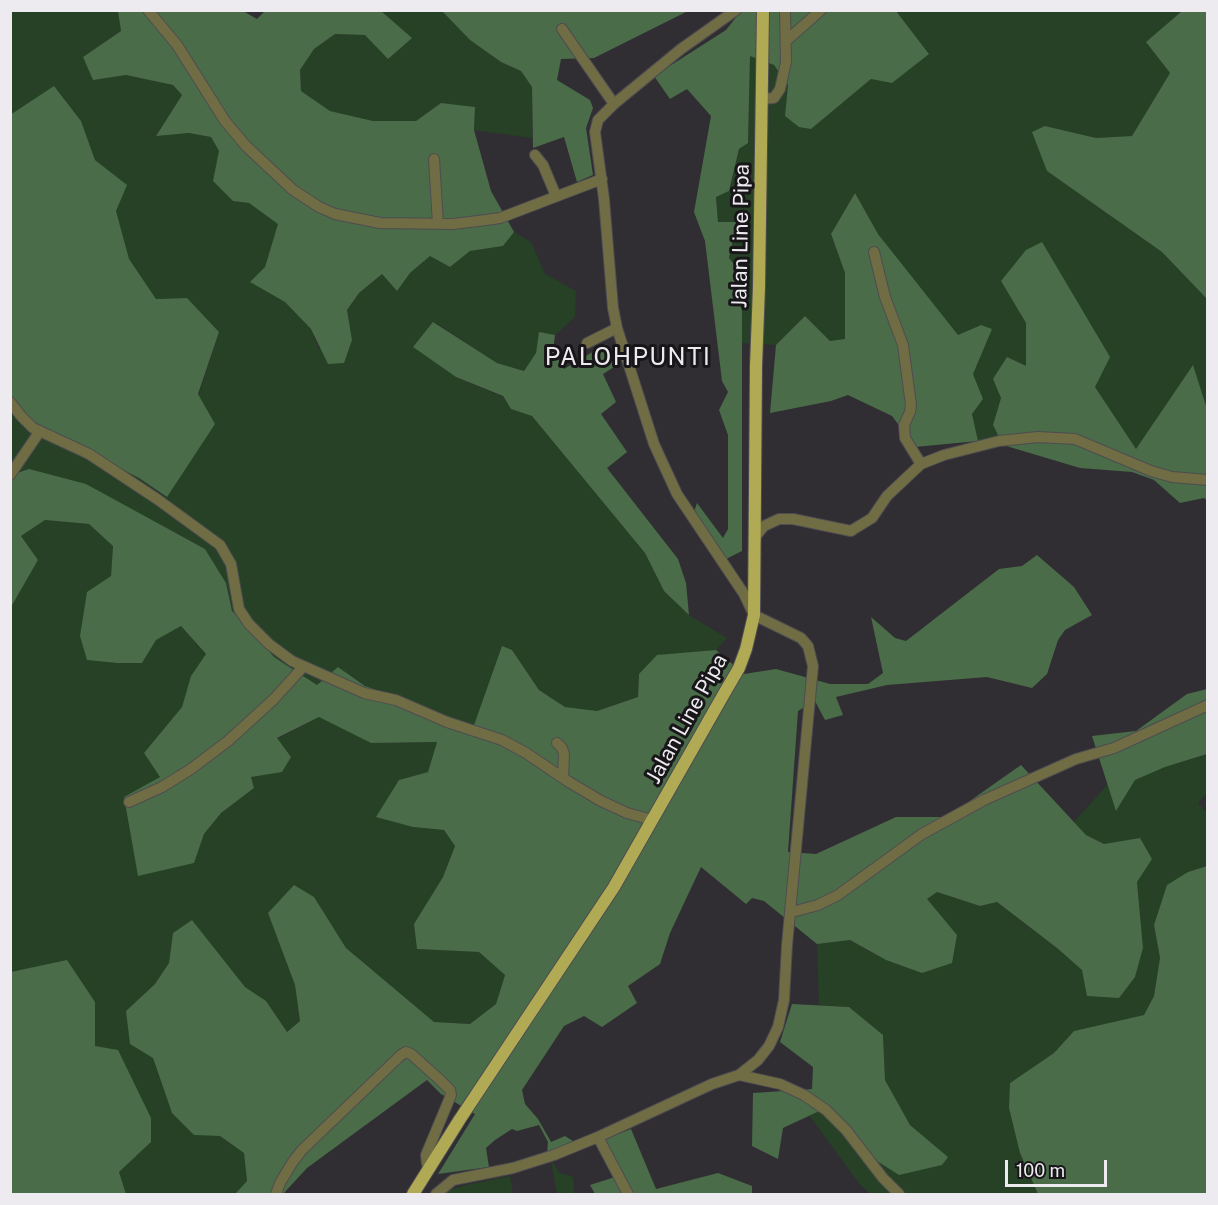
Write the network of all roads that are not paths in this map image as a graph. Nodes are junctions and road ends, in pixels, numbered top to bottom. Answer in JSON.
{"nodes":[{"id":1,"x":148,"y":10,"type":"edge"},
{"id":2,"x":736,"y":10,"type":"edge"},
{"id":3,"x":764,"y":10,"type":"edge"},
{"id":4,"x":785,"y":10,"type":"edge"},
{"id":5,"x":821,"y":10,"type":"edge"},
{"id":6,"x":562,"y":29,"type":"dead end"},
{"id":7,"x":786,"y":41,"type":"junction"},
{"id":8,"x":762,"y":99,"type":"junction"},
{"id":9,"x":614,"y":104,"type":"junction"},
{"id":10,"x":535,"y":155,"type":"dead end"},
{"id":11,"x":434,"y":159,"type":"dead end"},
{"id":12,"x":602,"y":179,"type":"junction"},
{"id":13,"x":556,"y":196,"type":"junction"},
{"id":14,"x":438,"y":224,"type":"junction"},
{"id":15,"x":874,"y":252,"type":"dead end"},
{"id":16,"x":617,"y":328,"type":"junction"},
{"id":17,"x":587,"y":343,"type":"dead end"},
{"id":18,"x":10,"y":402,"type":"edge"},
{"id":19,"x":40,"y":431,"type":"junction"},
{"id":20,"x":921,"y":464,"type":"junction"},
{"id":21,"x":10,"y":475,"type":"edge"},
{"id":22,"x":1208,"y":480,"type":"edge"},
{"id":23,"x":755,"y":537,"type":"junction"},
{"id":24,"x":754,"y":615,"type":"junction"},
{"id":25,"x":303,"y":668,"type":"junction"},
{"id":26,"x":1208,"y":705,"type":"edge"},
{"id":27,"x":557,"y":743,"type":"dead end"},
{"id":28,"x":563,"y":778,"type":"junction"},
{"id":29,"x":129,"y":802,"type":"dead end"},
{"id":30,"x":652,"y":820,"type":"junction"},
{"id":31,"x":792,"y":912,"type":"junction"},
{"id":32,"x":739,"y":1075,"type":"junction"},
{"id":33,"x":598,"y":1137,"type":"junction"},
{"id":34,"x":431,"y":1167,"type":"junction"},
{"id":35,"x":276,"y":1194,"type":"edge"},
{"id":36,"x":413,"y":1194,"type":"edge"},
{"id":37,"x":436,"y":1194,"type":"edge"},
{"id":38,"x":628,"y":1194,"type":"edge"},
{"id":39,"x":898,"y":1194,"type":"edge"}],
"edges":[{"from":1,"to":14,"type":"street"},
{"from":2,"to":9,"type":"street"},
{"from":3,"to":8,"type":"main road","name":"Jalan Line Pipa"},
{"from":4,"to":7,"type":"street"},
{"from":5,"to":7,"type":"street"},
{"from":6,"to":9,"type":"street"},
{"from":7,"to":8,"type":"street"},
{"from":8,"to":23,"type":"main road","name":"Jalan Line Pipa"},
{"from":9,"to":12,"type":"street"},
{"from":10,"to":13,"type":"street"},
{"from":11,"to":14,"type":"street"},
{"from":12,"to":13,"type":"street"},
{"from":12,"to":16,"type":"street"},
{"from":13,"to":14,"type":"street"},
{"from":15,"to":20,"type":"street"},
{"from":16,"to":17,"type":"street"},
{"from":16,"to":24,"type":"street"},
{"from":18,"to":19,"type":"street"},
{"from":19,"to":21,"type":"street"},
{"from":19,"to":25,"type":"street"},
{"from":20,"to":22,"type":"street"},
{"from":20,"to":23,"type":"street"},
{"from":23,"to":24,"type":"main road","name":"Jalan Line Pipa"},
{"from":24,"to":30,"type":"main road","name":"Jalan Line Pipa"},
{"from":24,"to":31,"type":"street"},
{"from":25,"to":28,"type":"street"},
{"from":25,"to":29,"type":"street"},
{"from":26,"to":31,"type":"street"},
{"from":27,"to":28,"type":"street"},
{"from":28,"to":30,"type":"street"},
{"from":30,"to":34,"type":"main road","name":"Jalan Line Pipa"},
{"from":31,"to":32,"type":"street"},
{"from":32,"to":33,"type":"street"},
{"from":32,"to":39,"type":"street"},
{"from":33,"to":37,"type":"street"},
{"from":33,"to":38,"type":"street"},
{"from":34,"to":35,"type":"street"},
{"from":34,"to":36,"type":"main road","name":"Jalan Line Pipa"}]}
